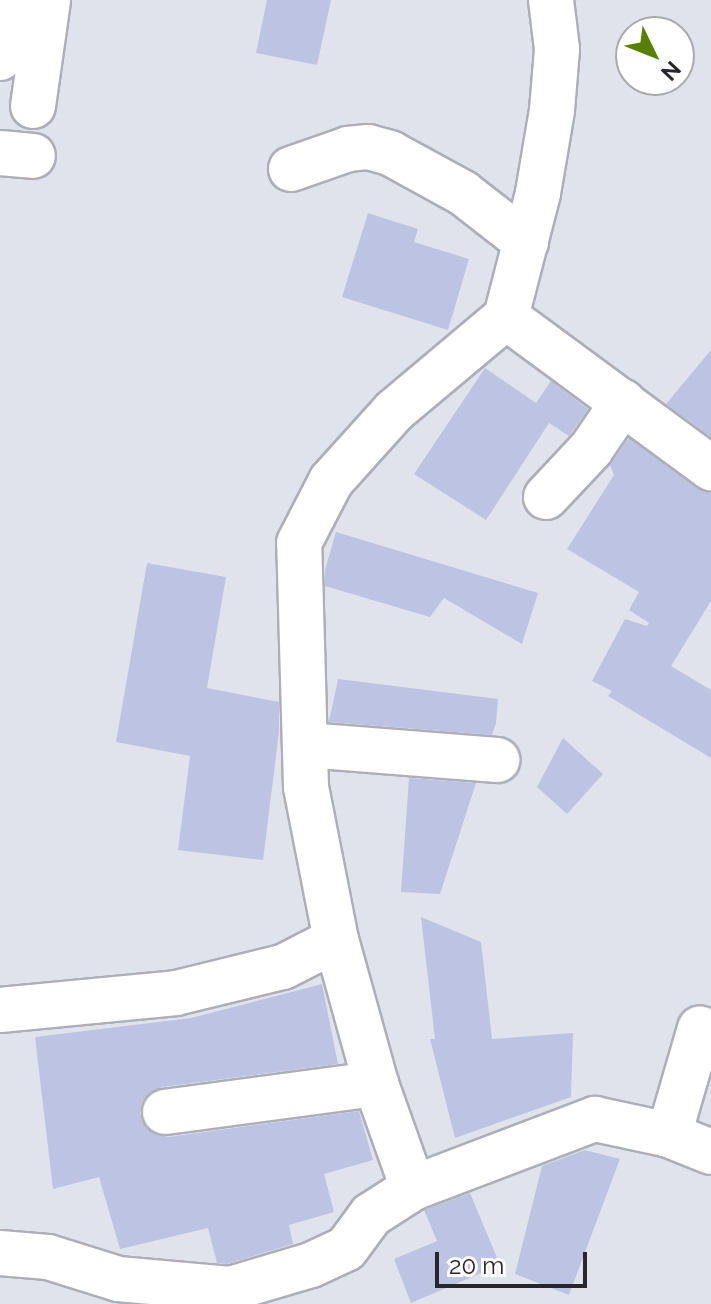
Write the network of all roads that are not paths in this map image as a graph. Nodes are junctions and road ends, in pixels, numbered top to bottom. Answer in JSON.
{"nodes":[{"id":1,"x":7,"y":0,"type":"edge"},
{"id":2,"x":48,"y":0,"type":"edge"},
{"id":3,"x":551,"y":0,"type":"edge"},
{"id":4,"x":0,"y":58,"type":"edge"},
{"id":5,"x":33,"y":106,"type":"dead end"},
{"id":6,"x":291,"y":169,"type":"dead end"},
{"id":7,"x":526,"y":242,"type":"junction"},
{"id":8,"x":506,"y":317,"type":"junction"},
{"id":9,"x":623,"y":402,"type":"junction"},
{"id":10,"x":711,"y":468,"type":"edge"},
{"id":11,"x":546,"y":497,"type":"dead end"},
{"id":12,"x":306,"y":745,"type":"junction"},
{"id":13,"x":497,"y":760,"type":"dead end"},
{"id":14,"x":336,"y":940,"type":"junction"},
{"id":15,"x":0,"y":1010,"type":"edge"},
{"id":16,"x":700,"y":1028,"type":"dead end"},
{"id":17,"x":376,"y":1084,"type":"junction"},
{"id":18,"x":165,"y":1112,"type":"dead end"},
{"id":19,"x":669,"y":1135,"type":"junction"},
{"id":20,"x":711,"y":1152,"type":"edge"},
{"id":21,"x":413,"y":1188,"type":"junction"},
{"id":22,"x":0,"y":1253,"type":"edge"},
{"id":23,"x":114,"y":1292,"type":"edge"}],
"edges":[{"from":1,"to":4,"type":"street"},
{"from":2,"to":5,"type":"street"},
{"from":3,"to":7,"type":"street"},
{"from":6,"to":7,"type":"street"},
{"from":7,"to":8,"type":"street"},
{"from":8,"to":9,"type":"street"},
{"from":8,"to":12,"type":"street"},
{"from":9,"to":10,"type":"street"},
{"from":9,"to":11,"type":"street"},
{"from":12,"to":13,"type":"street"},
{"from":12,"to":14,"type":"street"},
{"from":14,"to":15,"type":"street"},
{"from":14,"to":17,"type":"street"},
{"from":16,"to":19,"type":"street"},
{"from":17,"to":18,"type":"street"},
{"from":17,"to":21,"type":"street"},
{"from":19,"to":20,"type":"street"},
{"from":19,"to":21,"type":"street"},
{"from":21,"to":23,"type":"street"},
{"from":22,"to":23,"type":"street"}]}
